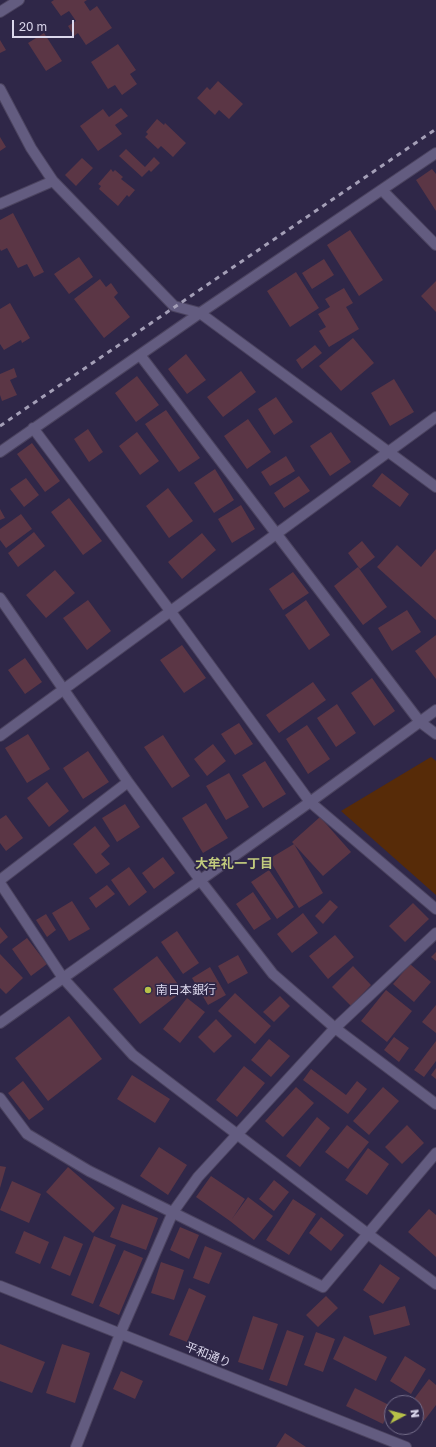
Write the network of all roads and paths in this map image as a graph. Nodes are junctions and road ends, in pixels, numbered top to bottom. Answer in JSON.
{"nodes":[{"id":1,"x":19,"y":0,"type":"edge"},
{"id":2,"x":0,"y":12,"type":"edge"},
{"id":3,"x":0,"y":89,"type":"edge"},
{"id":4,"x":436,"y":153,"type":"edge"},
{"id":5,"x":53,"y":181,"type":"junction"},
{"id":6,"x":382,"y":190,"type":"junction"},
{"id":7,"x":0,"y":204,"type":"edge"},
{"id":8,"x":436,"y":245,"type":"edge"},
{"id":9,"x":200,"y":313,"type":"junction"},
{"id":10,"x":140,"y":355,"type":"junction"},
{"id":11,"x":436,"y":417,"type":"edge"},
{"id":12,"x":33,"y":428,"type":"junction"},
{"id":13,"x":0,"y":452,"type":"edge"},
{"id":14,"x":389,"y":452,"type":"junction"},
{"id":15,"x":436,"y":487,"type":"edge"},
{"id":16,"x":276,"y":535,"type":"junction"},
{"id":17,"x":0,"y":598,"type":"edge"},
{"id":18,"x":171,"y":612,"type":"junction"},
{"id":19,"x":64,"y":688,"type":"junction"},
{"id":20,"x":436,"y":710,"type":"edge"},
{"id":21,"x":420,"y":722,"type":"junction"},
{"id":22,"x":436,"y":734,"type":"edge"},
{"id":23,"x":0,"y":736,"type":"edge"},
{"id":24,"x":128,"y":782,"type":"junction"},
{"id":25,"x":310,"y":802,"type":"junction"},
{"id":26,"x":200,"y":880,"type":"junction"},
{"id":27,"x":0,"y":882,"type":"edge"},
{"id":28,"x":436,"y":909,"type":"edge"},
{"id":29,"x":436,"y":933,"type":"edge"},
{"id":30,"x":62,"y":978,"type":"junction"},
{"id":31,"x":0,"y":1023,"type":"edge"},
{"id":32,"x":335,"y":1028,"type":"junction"},
{"id":33,"x":0,"y":1098,"type":"edge"},
{"id":34,"x":436,"y":1104,"type":"edge"},
{"id":35,"x":238,"y":1134,"type":"junction"},
{"id":36,"x":436,"y":1153,"type":"edge"},
{"id":37,"x":173,"y":1212,"type":"junction"},
{"id":38,"x":368,"y":1234,"type":"junction"},
{"id":39,"x":436,"y":1284,"type":"edge"},
{"id":40,"x":0,"y":1286,"type":"edge"},
{"id":41,"x":120,"y":1334,"type":"junction"},
{"id":42,"x":76,"y":1447,"type":"edge"},
{"id":43,"x":406,"y":1447,"type":"edge"}],
"edges":[{"from":1,"to":2,"type":"street"},
{"from":3,"to":5,"type":"street"},
{"from":4,"to":6,"type":"street"},
{"from":5,"to":7,"type":"street"},
{"from":5,"to":9,"type":"street"},
{"from":6,"to":8,"type":"street"},
{"from":6,"to":9,"type":"street"},
{"from":9,"to":10,"type":"street"},
{"from":9,"to":14,"type":"street"},
{"from":10,"to":12,"type":"street"},
{"from":10,"to":16,"type":"street"},
{"from":11,"to":14,"type":"street"},
{"from":12,"to":13,"type":"street"},
{"from":12,"to":18,"type":"street"},
{"from":14,"to":15,"type":"street"},
{"from":14,"to":16,"type":"street"},
{"from":16,"to":18,"type":"street"},
{"from":16,"to":21,"type":"street"},
{"from":17,"to":19,"type":"street"},
{"from":18,"to":19,"type":"street"},
{"from":18,"to":25,"type":"street"},
{"from":19,"to":23,"type":"street"},
{"from":19,"to":24,"type":"street"},
{"from":20,"to":21,"type":"street"},
{"from":21,"to":22,"type":"street"},
{"from":21,"to":25,"type":"street"},
{"from":24,"to":26,"type":"street"},
{"from":24,"to":27,"type":"street"},
{"from":25,"to":26,"type":"street"},
{"from":25,"to":28,"type":"street"},
{"from":26,"to":30,"type":"street"},
{"from":26,"to":32,"type":"street"},
{"from":27,"to":30,"type":"street"},
{"from":29,"to":32,"type":"street"},
{"from":30,"to":31,"type":"street"},
{"from":30,"to":35,"type":"street"},
{"from":32,"to":34,"type":"street"},
{"from":32,"to":35,"type":"street"},
{"from":33,"to":37,"type":"street"},
{"from":35,"to":37,"type":"street"},
{"from":35,"to":38,"type":"street"},
{"from":36,"to":38,"type":"street"},
{"from":37,"to":38,"type":"street"},
{"from":37,"to":41,"type":"street"},
{"from":38,"to":39,"type":"street"},
{"from":40,"to":41,"type":"street","name":"平和通り"},
{"from":41,"to":42,"type":"street"},
{"from":41,"to":43,"type":"street","name":"平和通り"}]}
